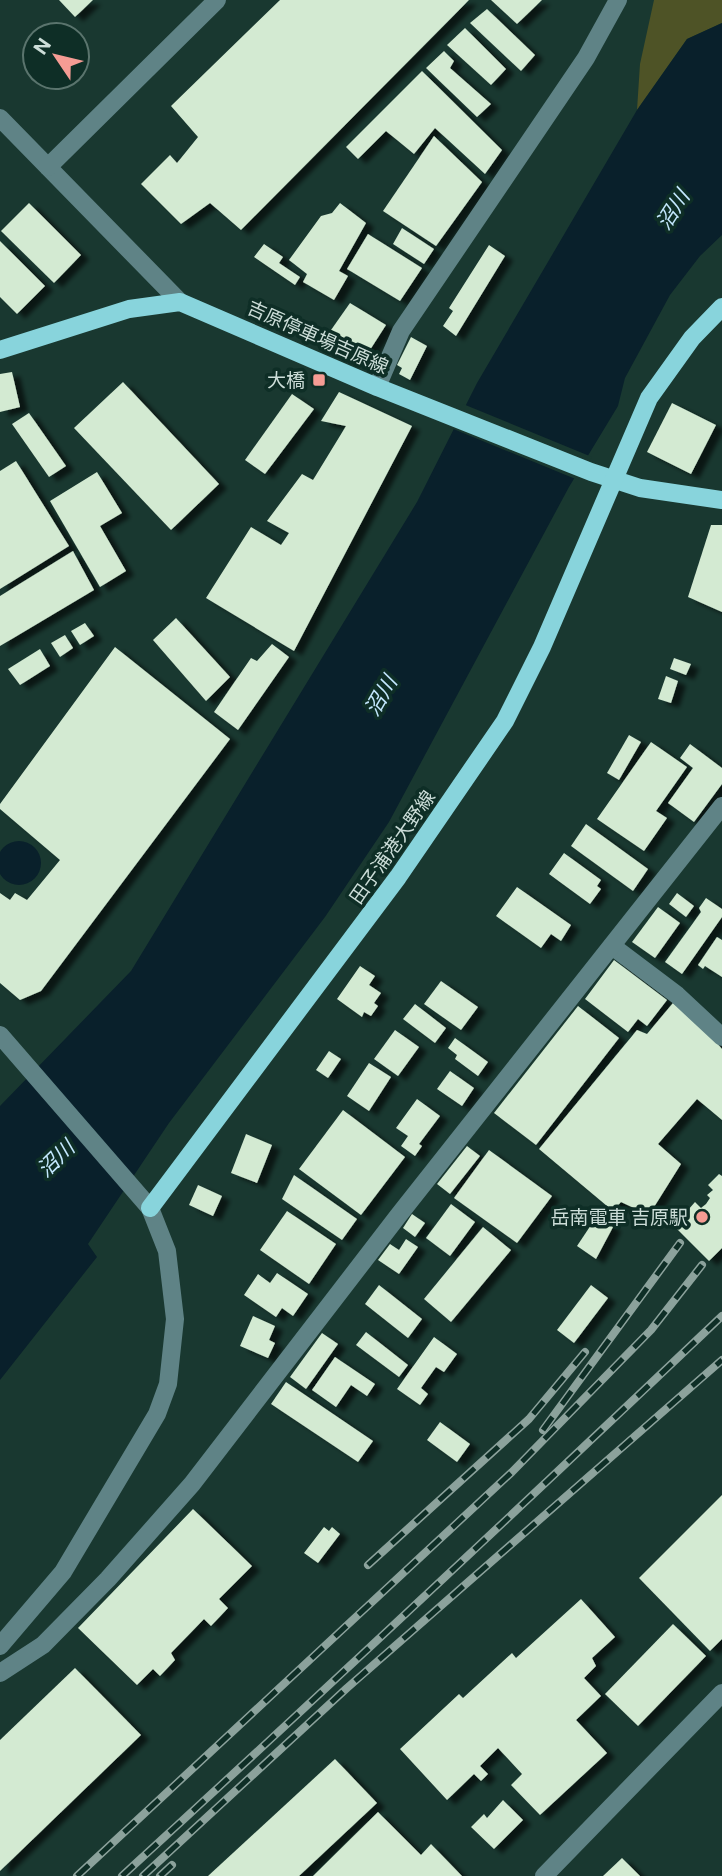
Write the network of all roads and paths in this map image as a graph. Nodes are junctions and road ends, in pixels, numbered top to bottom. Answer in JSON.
{"nodes":[{"id":1,"x":217,"y":0,"type":"edge"},
{"id":2,"x":618,"y":0,"type":"edge"},
{"id":3,"x":0,"y":118,"type":"edge"},
{"id":4,"x":48,"y":167,"type":"junction"},
{"id":5,"x":180,"y":302,"type":"junction"},
{"id":6,"x":722,"y":307,"type":"edge"},
{"id":7,"x":0,"y":350,"type":"edge"},
{"id":8,"x":377,"y":387,"type":"junction"},
{"id":9,"x":612,"y":478,"type":"junction"},
{"id":10,"x":722,"y":500,"type":"edge"},
{"id":11,"x":722,"y":806,"type":"edge"},
{"id":12,"x":612,"y":946,"type":"junction"},
{"id":13,"x":722,"y":1037,"type":"edge"},
{"id":14,"x":3,"y":1038,"type":"edge"},
{"id":15,"x":150,"y":1208,"type":"junction"},
{"id":16,"x":0,"y":1646,"type":"edge"},
{"id":17,"x":0,"y":1673,"type":"edge"},
{"id":18,"x":722,"y":1693,"type":"edge"},
{"id":19,"x":544,"y":1876,"type":"edge"}],
"edges":[{"from":1,"to":4,"type":"street"},
{"from":2,"to":8,"type":"street"},
{"from":3,"to":4,"type":"street"},
{"from":4,"to":5,"type":"street"},
{"from":5,"to":7,"type":"main road"},
{"from":5,"to":8,"type":"main road","name":"吉原停車場吉原線"},
{"from":6,"to":9,"type":"main road","name":"田子浦港大野線"},
{"from":8,"to":9,"type":"main road","name":"吉原停車場吉原線"},
{"from":9,"to":10,"type":"main road","name":"吉原停車場吉原線"},
{"from":9,"to":15,"type":"main road","name":"田子浦港大野線"},
{"from":11,"to":12,"type":"street"},
{"from":12,"to":13,"type":"street"},
{"from":12,"to":17,"type":"street"},
{"from":14,"to":15,"type":"street"},
{"from":15,"to":16,"type":"street"},
{"from":18,"to":19,"type":"street"}]}
